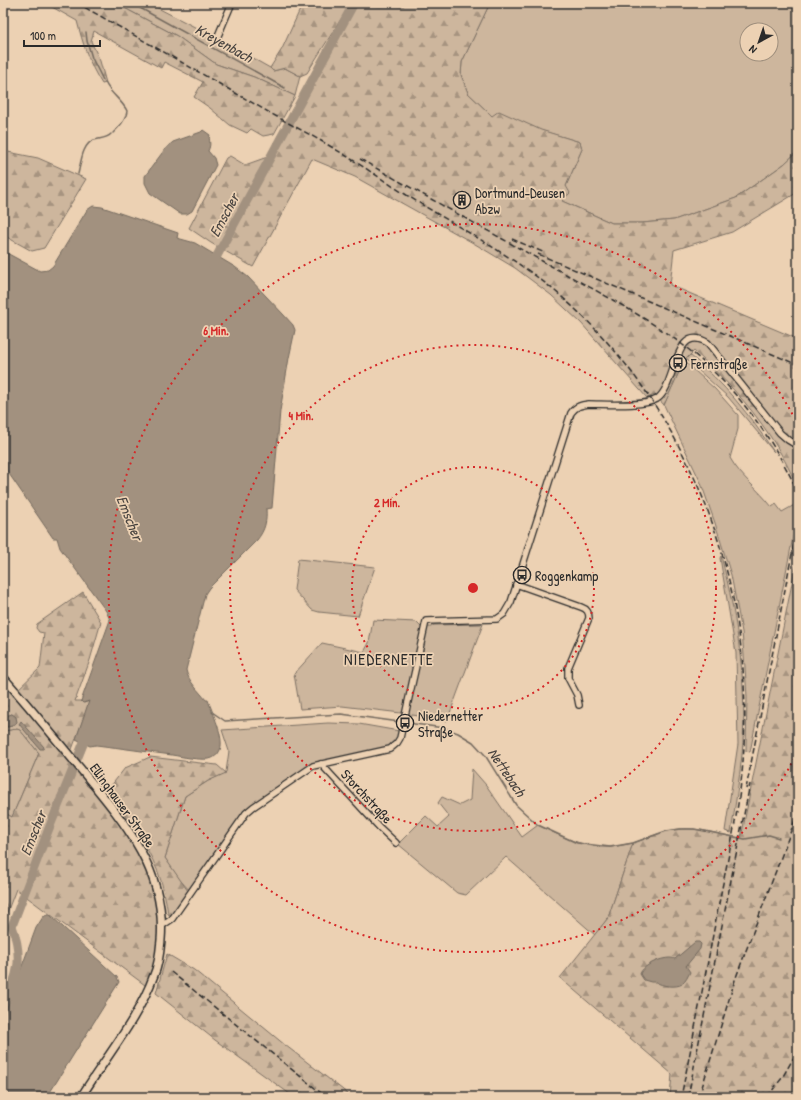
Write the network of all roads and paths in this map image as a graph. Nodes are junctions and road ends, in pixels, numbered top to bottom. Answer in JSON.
{"nodes":[{"id":1,"x":232,"y":3,"type":"edge"},
{"id":2,"x":217,"y":38,"type":"dead end"},
{"id":3,"x":798,"y":446,"type":"edge"},
{"id":4,"x":516,"y":584,"type":"junction"},
{"id":5,"x":3,"y":676,"type":"edge"},
{"id":6,"x":579,"y":705,"type":"dead end"},
{"id":7,"x":321,"y":764,"type":"junction"},
{"id":8,"x":396,"y":843,"type":"dead end"},
{"id":9,"x":162,"y":926,"type":"junction"},
{"id":10,"x":81,"y":1097,"type":"edge"}],
"edges":[{"from":1,"to":2,"type":"street"},
{"from":3,"to":4,"type":"street"},
{"from":4,"to":6,"type":"street"},
{"from":4,"to":7,"type":"street"},
{"from":5,"to":9,"type":"main road","name":"Ellinghauser Straße"},
{"from":7,"to":8,"type":"street","name":"Storchstraße"},
{"from":7,"to":9,"type":"street"},
{"from":9,"to":10,"type":"main road","name":"Ellinghauser Straße"}]}
